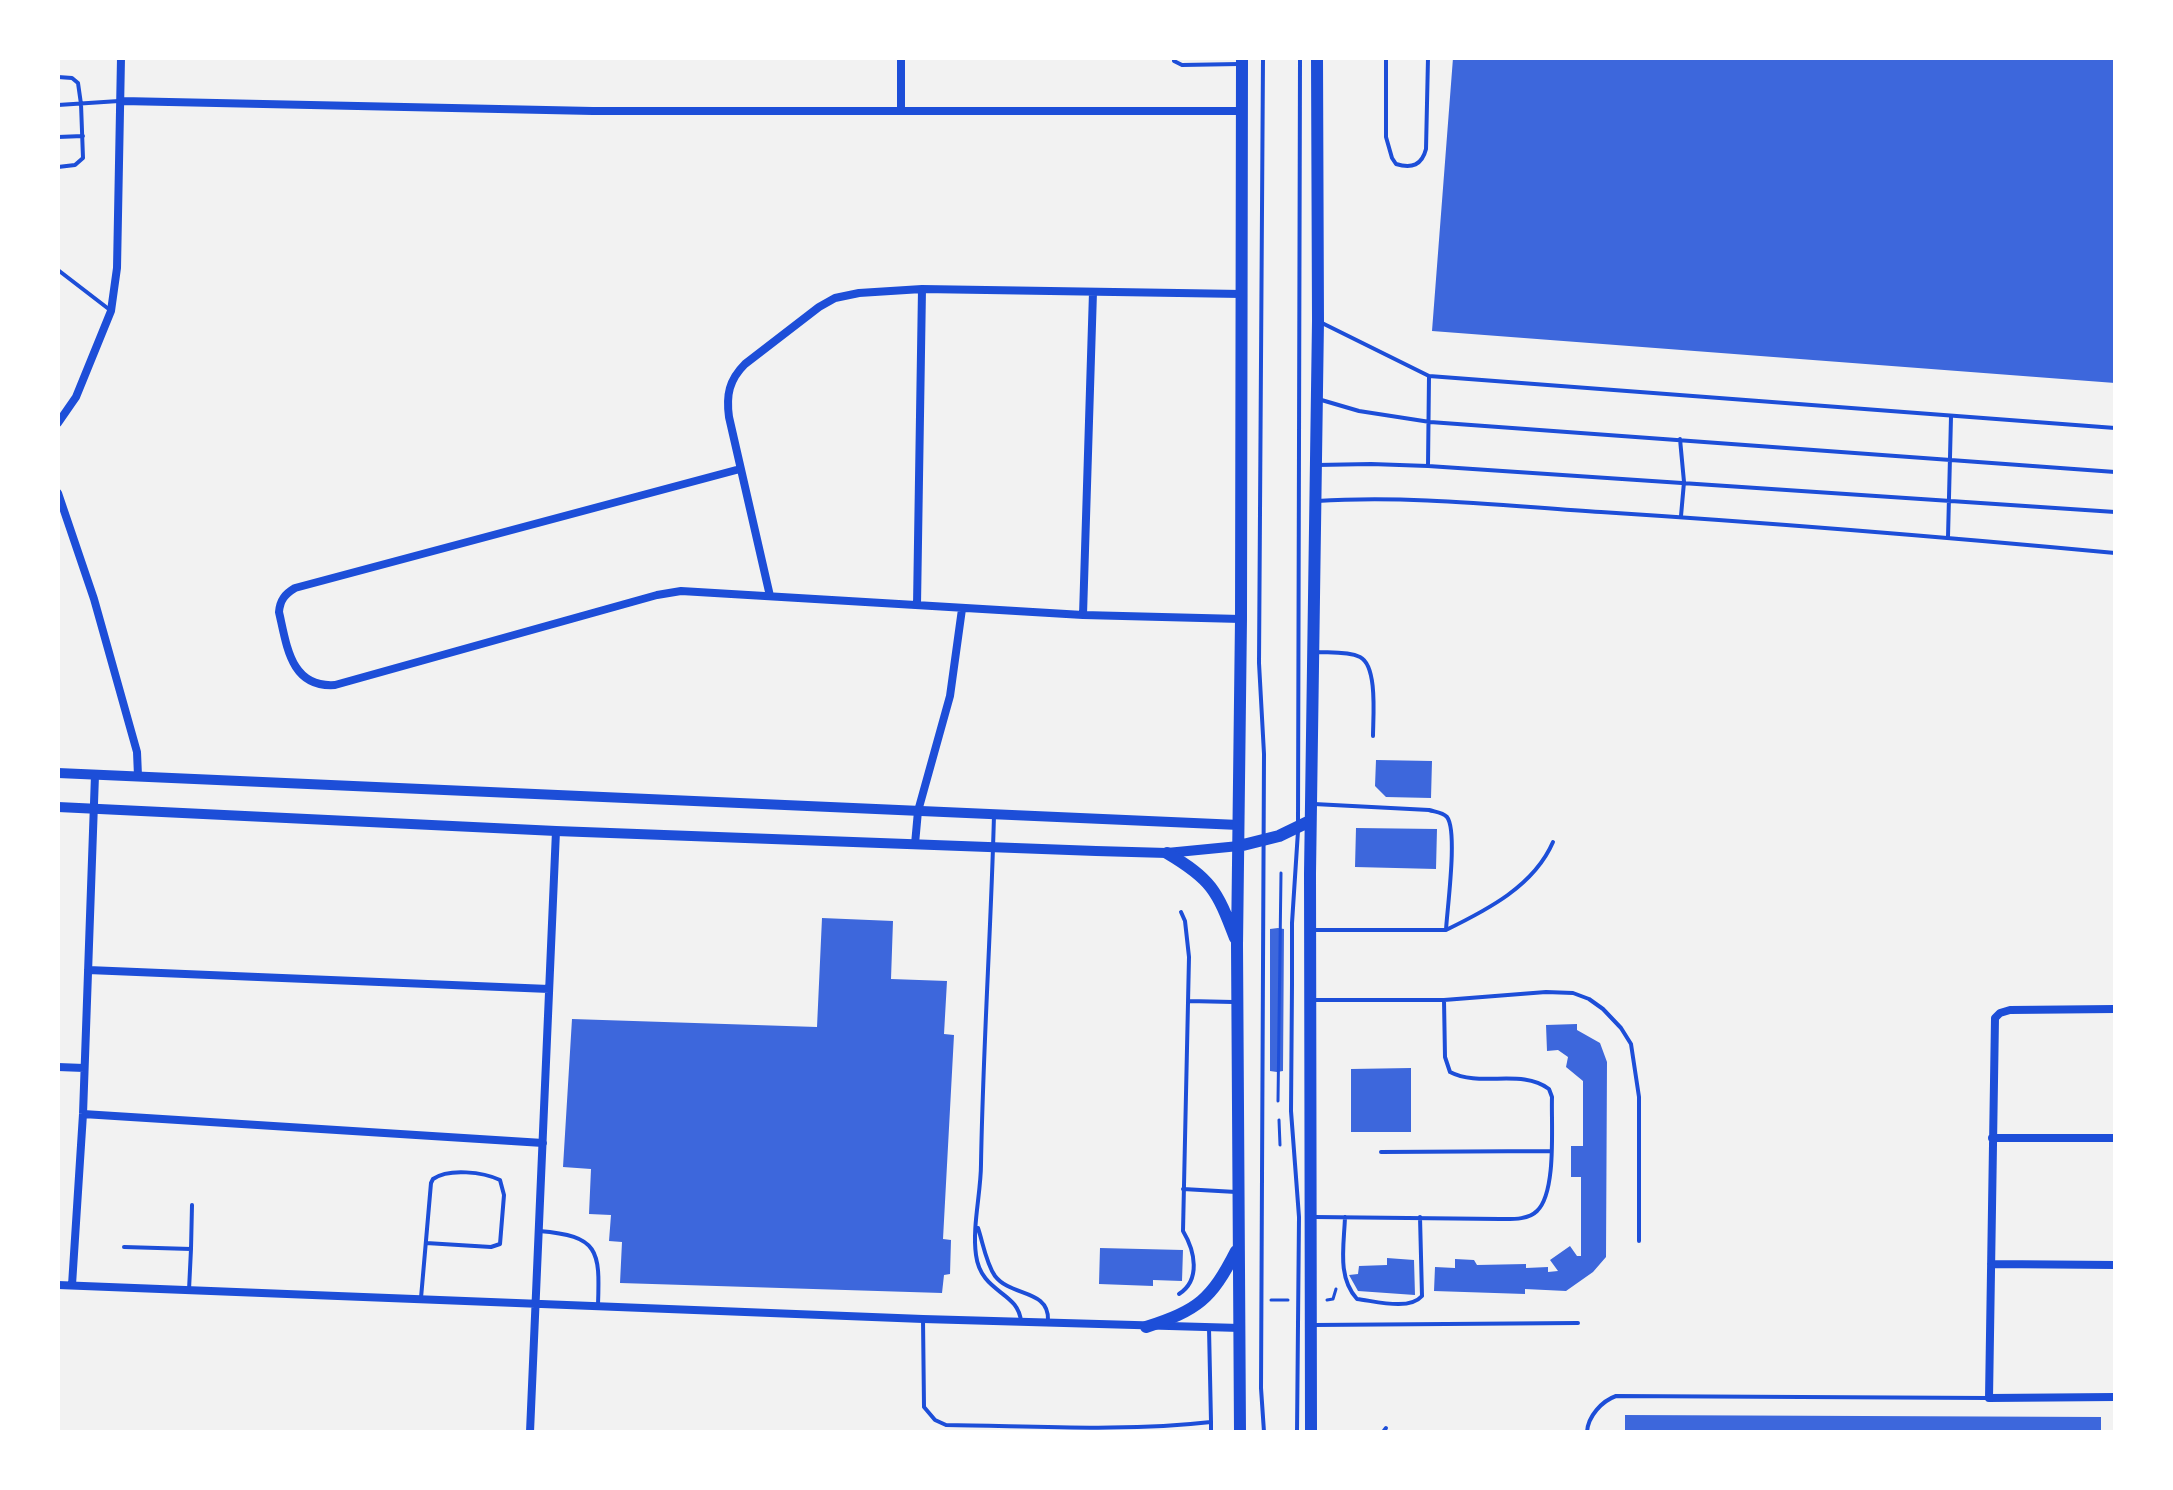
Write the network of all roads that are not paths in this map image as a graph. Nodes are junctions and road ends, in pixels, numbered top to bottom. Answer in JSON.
{"nodes":[{"id":1,"x":121,"y":58,"type":"edge"},
{"id":2,"x":901,"y":58,"type":"edge"},
{"id":3,"x":1174,"y":58,"type":"edge"},
{"id":4,"x":1263,"y":58,"type":"edge"},
{"id":5,"x":1300,"y":58,"type":"edge"},
{"id":6,"x":1317,"y":58,"type":"edge"},
{"id":7,"x":1386,"y":58,"type":"edge"},
{"id":8,"x":1428,"y":58,"type":"edge"},
{"id":9,"x":1242,"y":61,"type":"edge"},
{"id":10,"x":58,"y":77,"type":"edge"},
{"id":11,"x":122,"y":101,"type":"junction"},
{"id":12,"x":81,"y":104,"type":"junction"},
{"id":13,"x":58,"y":105,"type":"edge"},
{"id":14,"x":901,"y":109,"type":"junction"},
{"id":15,"x":1241,"y":111,"type":"junction"},
{"id":16,"x":83,"y":136,"type":"junction"},
{"id":17,"x":58,"y":137,"type":"edge"},
{"id":18,"x":58,"y":167,"type":"edge"},
{"id":19,"x":58,"y":270,"type":"edge"},
{"id":20,"x":922,"y":289,"type":"junction"},
{"id":21,"x":1093,"y":292,"type":"junction"},
{"id":22,"x":1242,"y":294,"type":"junction"},
{"id":23,"x":111,"y":311,"type":"junction"},
{"id":24,"x":1318,"y":321,"type":"junction"},
{"id":25,"x":1429,"y":376,"type":"junction"},
{"id":26,"x":1317,"y":398,"type":"junction"},
{"id":27,"x":1951,"y":417,"type":"junction"},
{"id":28,"x":1430,"y":422,"type":"junction"},
{"id":29,"x":58,"y":423,"type":"edge"},
{"id":30,"x":2115,"y":428,"type":"edge"},
{"id":31,"x":1680,"y":439,"type":"junction"},
{"id":32,"x":1951,"y":459,"type":"junction"},
{"id":33,"x":1316,"y":465,"type":"junction"},
{"id":34,"x":1428,"y":466,"type":"junction"},
{"id":35,"x":740,"y":469,"type":"junction"},
{"id":36,"x":2115,"y":472,"type":"edge"},
{"id":37,"x":1684,"y":482,"type":"junction"},
{"id":38,"x":58,"y":493,"type":"edge"},
{"id":39,"x":1314,"y":501,"type":"junction"},
{"id":40,"x":1950,"y":502,"type":"junction"},
{"id":41,"x":2115,"y":512,"type":"edge"},
{"id":42,"x":1681,"y":518,"type":"junction"},
{"id":43,"x":1948,"y":537,"type":"junction"},
{"id":44,"x":2115,"y":553,"type":"edge"},
{"id":45,"x":770,"y":596,"type":"junction"},
{"id":46,"x":917,"y":605,"type":"junction"},
{"id":47,"x":962,"y":609,"type":"junction"},
{"id":48,"x":1083,"y":615,"type":"junction"},
{"id":49,"x":1241,"y":619,"type":"junction"},
{"id":50,"x":1313,"y":652,"type":"junction"},
{"id":51,"x":1373,"y":736,"type":"dead end"},
{"id":52,"x":58,"y":773,"type":"edge"},
{"id":53,"x":95,"y":775,"type":"junction"},
{"id":54,"x":138,"y":776,"type":"junction"},
{"id":55,"x":1312,"y":804,"type":"junction"},
{"id":56,"x":58,"y":807,"type":"edge"},
{"id":57,"x":94,"y":808,"type":"junction"},
{"id":58,"x":918,"y":811,"type":"junction"},
{"id":59,"x":994,"y":815,"type":"junction"},
{"id":60,"x":1304,"y":824,"type":"junction"},
{"id":61,"x":1239,"y":825,"type":"junction"},
{"id":62,"x":556,"y":831,"type":"junction"},
{"id":63,"x":1262,"y":841,"type":"junction"},
{"id":64,"x":1553,"y":842,"type":"dead end"},
{"id":65,"x":915,"y":844,"type":"junction"},
{"id":66,"x":1239,"y":846,"type":"junction"},
{"id":67,"x":993,"y":847,"type":"junction"},
{"id":68,"x":1167,"y":853,"type":"junction"},
{"id":69,"x":1181,"y":912,"type":"dead end"},
{"id":70,"x":1311,"y":930,"type":"junction"},
{"id":71,"x":1446,"y":930,"type":"junction"},
{"id":72,"x":1237,"y":945,"type":"junction"},
{"id":73,"x":88,"y":970,"type":"junction"},
{"id":74,"x":549,"y":989,"type":"junction"},
{"id":75,"x":1312,"y":1000,"type":"junction"},
{"id":76,"x":1444,"y":1000,"type":"junction"},
{"id":77,"x":1188,"y":1001,"type":"junction"},
{"id":78,"x":1237,"y":1002,"type":"junction"},
{"id":79,"x":2115,"y":1009,"type":"edge"},
{"id":80,"x":58,"y":1067,"type":"edge"},
{"id":81,"x":84,"y":1068,"type":"junction"},
{"id":82,"x":83,"y":1114,"type":"junction"},
{"id":83,"x":1992,"y":1138,"type":"junction"},
{"id":84,"x":2115,"y":1138,"type":"edge"},
{"id":85,"x":543,"y":1143,"type":"junction"},
{"id":86,"x":1551,"y":1151,"type":"junction"},
{"id":87,"x":1381,"y":1152,"type":"dead end"},
{"id":88,"x":1183,"y":1189,"type":"junction"},
{"id":89,"x":1238,"y":1192,"type":"junction"},
{"id":90,"x":192,"y":1205,"type":"dead end"},
{"id":91,"x":1313,"y":1217,"type":"junction"},
{"id":92,"x":1345,"y":1217,"type":"junction"},
{"id":93,"x":1420,"y":1217,"type":"junction"},
{"id":94,"x":977,"y":1226,"type":"junction"},
{"id":95,"x":539,"y":1231,"type":"junction"},
{"id":96,"x":1639,"y":1241,"type":"dead end"},
{"id":97,"x":426,"y":1243,"type":"junction"},
{"id":98,"x":124,"y":1247,"type":"dead end"},
{"id":99,"x":1237,"y":1248,"type":"junction"},
{"id":100,"x":191,"y":1249,"type":"junction"},
{"id":101,"x":1991,"y":1264,"type":"junction"},
{"id":102,"x":2115,"y":1265,"type":"edge"},
{"id":103,"x":58,"y":1285,"type":"edge"},
{"id":104,"x":72,"y":1285,"type":"junction"},
{"id":105,"x":189,"y":1290,"type":"junction"},
{"id":106,"x":1179,"y":1294,"type":"dead end"},
{"id":107,"x":421,"y":1298,"type":"junction"},
{"id":108,"x":535,"y":1303,"type":"junction"},
{"id":109,"x":598,"y":1305,"type":"junction"},
{"id":110,"x":923,"y":1319,"type":"junction"},
{"id":111,"x":1021,"y":1322,"type":"junction"},
{"id":112,"x":1048,"y":1323,"type":"junction"},
{"id":113,"x":1578,"y":1323,"type":"dead end"},
{"id":114,"x":1311,"y":1325,"type":"junction"},
{"id":115,"x":1146,"y":1327,"type":"junction"},
{"id":116,"x":1209,"y":1328,"type":"junction"},
{"id":117,"x":1240,"y":1328,"type":"junction"},
{"id":118,"x":2115,"y":1397,"type":"edge"},
{"id":119,"x":1989,"y":1398,"type":"junction"},
{"id":120,"x":1211,"y":1422,"type":"junction"},
{"id":121,"x":530,"y":1432,"type":"edge"},
{"id":122,"x":1211,"y":1432,"type":"edge"},
{"id":123,"x":1240,"y":1432,"type":"edge"},
{"id":124,"x":1264,"y":1432,"type":"edge"},
{"id":125,"x":1297,"y":1432,"type":"edge"},
{"id":126,"x":1311,"y":1432,"type":"edge"},
{"id":127,"x":1587,"y":1432,"type":"edge"}],
"edges":[{"from":1,"to":11,"type":"street"},
{"from":2,"to":14,"type":"street"},
{"from":3,"to":9,"type":"lane"},
{"from":4,"to":63,"type":"lane"},
{"from":5,"to":60,"type":"lane"},
{"from":6,"to":24,"type":"main road"},
{"from":7,"to":8,"type":"lane"},
{"from":9,"to":15,"type":"main road"},
{"from":10,"to":12,"type":"lane"},
{"from":11,"to":12,"type":"lane"},
{"from":11,"to":14,"type":"street"},
{"from":11,"to":23,"type":"street"},
{"from":12,"to":13,"type":"lane"},
{"from":12,"to":16,"type":"lane"},
{"from":14,"to":15,"type":"street"},
{"from":15,"to":22,"type":"main road"},
{"from":16,"to":17,"type":"lane"},
{"from":16,"to":18,"type":"lane"},
{"from":19,"to":23,"type":"lane"},
{"from":20,"to":21,"type":"street"},
{"from":20,"to":35,"type":"street"},
{"from":20,"to":46,"type":"street"},
{"from":21,"to":22,"type":"street"},
{"from":21,"to":48,"type":"street"},
{"from":22,"to":49,"type":"main road"},
{"from":23,"to":29,"type":"street"},
{"from":24,"to":25,"type":"lane"},
{"from":24,"to":26,"type":"main road"},
{"from":25,"to":27,"type":"lane"},
{"from":25,"to":28,"type":"lane"},
{"from":26,"to":28,"type":"lane"},
{"from":26,"to":33,"type":"main road"},
{"from":27,"to":30,"type":"lane"},
{"from":27,"to":32,"type":"lane"},
{"from":28,"to":31,"type":"lane"},
{"from":28,"to":34,"type":"lane"},
{"from":31,"to":32,"type":"lane"},
{"from":31,"to":37,"type":"lane"},
{"from":32,"to":36,"type":"lane"},
{"from":32,"to":40,"type":"lane"},
{"from":33,"to":34,"type":"lane"},
{"from":33,"to":39,"type":"main road"},
{"from":34,"to":37,"type":"lane"},
{"from":35,"to":45,"type":"street"},
{"from":35,"to":45,"type":"street"},
{"from":37,"to":40,"type":"lane"},
{"from":37,"to":42,"type":"lane"},
{"from":38,"to":54,"type":"street"},
{"from":39,"to":42,"type":"lane"},
{"from":39,"to":50,"type":"main road"},
{"from":40,"to":41,"type":"lane"},
{"from":40,"to":43,"type":"lane"},
{"from":42,"to":43,"type":"lane"},
{"from":43,"to":44,"type":"lane"},
{"from":45,"to":46,"type":"street"},
{"from":46,"to":47,"type":"street"},
{"from":47,"to":48,"type":"street"},
{"from":47,"to":58,"type":"street"},
{"from":48,"to":49,"type":"street"},
{"from":49,"to":61,"type":"main road"},
{"from":50,"to":51,"type":"lane"},
{"from":50,"to":55,"type":"main road"},
{"from":52,"to":53,"type":"street"},
{"from":53,"to":54,"type":"street"},
{"from":53,"to":57,"type":"street"},
{"from":54,"to":58,"type":"street"},
{"from":55,"to":60,"type":"main road"},
{"from":55,"to":71,"type":"lane"},
{"from":56,"to":57,"type":"street"},
{"from":57,"to":62,"type":"street"},
{"from":57,"to":73,"type":"street"},
{"from":58,"to":59,"type":"street"},
{"from":58,"to":65,"type":"street"},
{"from":59,"to":61,"type":"street"},
{"from":59,"to":67,"type":"lane"},
{"from":60,"to":63,"type":"main road"},
{"from":60,"to":70,"type":"main road"},
{"from":60,"to":125,"type":"lane"},
{"from":61,"to":66,"type":"main road"},
{"from":62,"to":65,"type":"street"},
{"from":62,"to":74,"type":"street"},
{"from":63,"to":66,"type":"main road"},
{"from":63,"to":124,"type":"lane"},
{"from":64,"to":71,"type":"lane"},
{"from":65,"to":67,"type":"street"},
{"from":66,"to":68,"type":"street"},
{"from":66,"to":72,"type":"main road"},
{"from":67,"to":68,"type":"street"},
{"from":67,"to":94,"type":"lane"},
{"from":68,"to":72,"type":"main road"},
{"from":69,"to":77,"type":"lane"},
{"from":70,"to":71,"type":"lane"},
{"from":70,"to":75,"type":"main road"},
{"from":72,"to":78,"type":"main road"},
{"from":73,"to":74,"type":"street"},
{"from":73,"to":81,"type":"street"},
{"from":74,"to":85,"type":"street"},
{"from":75,"to":76,"type":"lane"},
{"from":75,"to":91,"type":"main road"},
{"from":76,"to":86,"type":"lane"},
{"from":76,"to":96,"type":"lane"},
{"from":77,"to":78,"type":"lane"},
{"from":77,"to":88,"type":"lane"},
{"from":78,"to":89,"type":"main road"},
{"from":79,"to":83,"type":"street"},
{"from":80,"to":81,"type":"street"},
{"from":81,"to":82,"type":"street"},
{"from":82,"to":85,"type":"street"},
{"from":82,"to":104,"type":"street"},
{"from":83,"to":84,"type":"street"},
{"from":83,"to":101,"type":"street"},
{"from":85,"to":95,"type":"street"},
{"from":86,"to":87,"type":"lane"},
{"from":86,"to":93,"type":"lane"},
{"from":88,"to":89,"type":"lane"},
{"from":88,"to":106,"type":"lane"},
{"from":89,"to":99,"type":"main road"},
{"from":90,"to":100,"type":"lane"},
{"from":91,"to":92,"type":"lane"},
{"from":91,"to":114,"type":"main road"},
{"from":92,"to":93,"type":"lane"},
{"from":92,"to":93,"type":"lane"},
{"from":94,"to":111,"type":"lane"},
{"from":94,"to":112,"type":"lane"},
{"from":95,"to":108,"type":"street"},
{"from":95,"to":109,"type":"lane"},
{"from":97,"to":97,"type":"lane"},
{"from":97,"to":107,"type":"lane"},
{"from":98,"to":100,"type":"lane"},
{"from":99,"to":115,"type":"main road"},
{"from":99,"to":117,"type":"main road"},
{"from":100,"to":105,"type":"lane"},
{"from":101,"to":102,"type":"street"},
{"from":101,"to":119,"type":"street"},
{"from":103,"to":104,"type":"street"},
{"from":104,"to":105,"type":"street"},
{"from":105,"to":107,"type":"street"},
{"from":107,"to":108,"type":"street"},
{"from":108,"to":109,"type":"street"},
{"from":108,"to":121,"type":"street"},
{"from":109,"to":110,"type":"street"},
{"from":110,"to":111,"type":"street"},
{"from":110,"to":120,"type":"lane"},
{"from":111,"to":112,"type":"street"},
{"from":112,"to":115,"type":"street"},
{"from":113,"to":114,"type":"lane"},
{"from":114,"to":126,"type":"main road"},
{"from":115,"to":116,"type":"street"},
{"from":116,"to":117,"type":"street"},
{"from":116,"to":120,"type":"lane"},
{"from":117,"to":123,"type":"main road"},
{"from":118,"to":119,"type":"street"},
{"from":119,"to":127,"type":"lane"},
{"from":120,"to":122,"type":"lane"}]}
